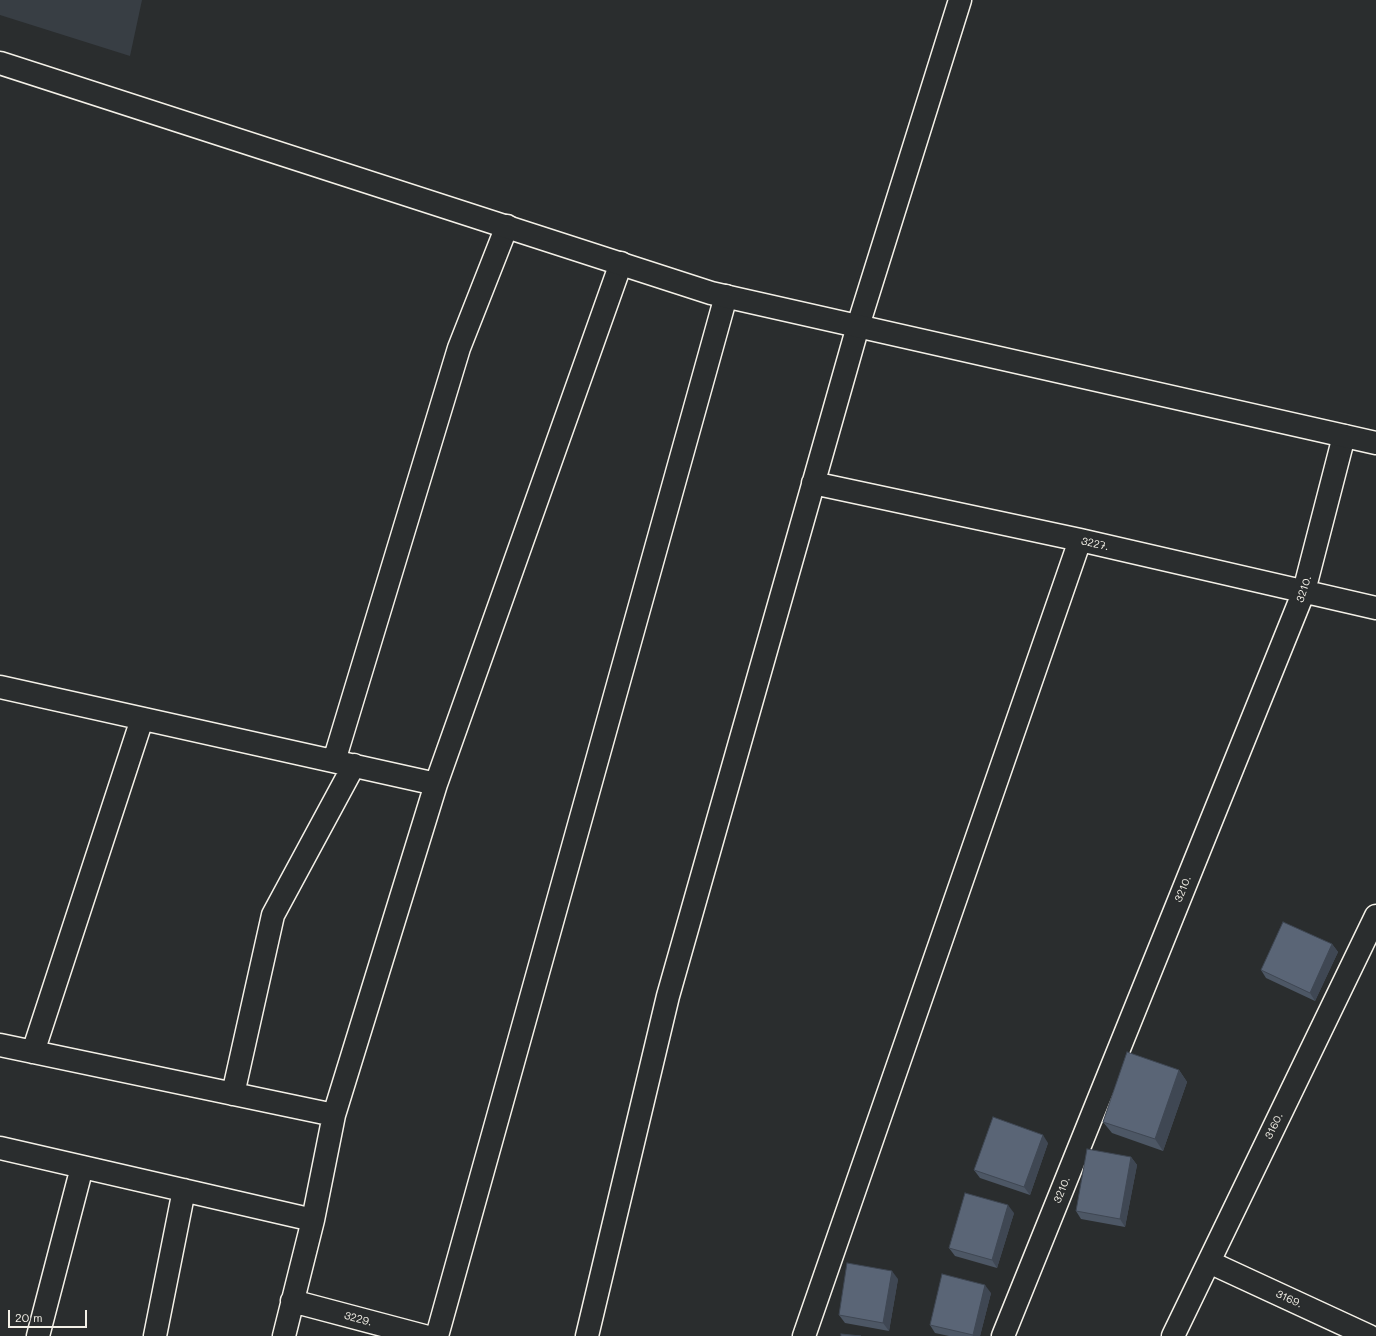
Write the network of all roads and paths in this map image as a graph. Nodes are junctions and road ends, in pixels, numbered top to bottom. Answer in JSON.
{"nodes":[{"id":1,"x":960,"y":0,"type":"edge"},
{"id":2,"x":0,"y":63,"type":"edge"},
{"id":3,"x":507,"y":226,"type":"junction"},
{"id":4,"x":621,"y":263,"type":"junction"},
{"id":5,"x":726,"y":296,"type":"junction"},
{"id":6,"x":858,"y":326,"type":"junction"},
{"id":7,"x":1344,"y":436,"type":"junction"},
{"id":8,"x":1376,"y":443,"type":"edge"},
{"id":9,"x":813,"y":483,"type":"junction"},
{"id":10,"x":1080,"y":540,"type":"junction"},
{"id":11,"x":1304,"y":591,"type":"junction"},
{"id":12,"x":1376,"y":608,"type":"edge"},
{"id":13,"x":0,"y":687,"type":"edge"},
{"id":14,"x":142,"y":719,"type":"junction"},
{"id":15,"x":344,"y":763,"type":"junction"},
{"id":16,"x":436,"y":784,"type":"junction"},
{"id":17,"x":1376,"y":916,"type":"edge"},
{"id":18,"x":0,"y":1045,"type":"edge"},
{"id":19,"x":33,"y":1052,"type":"junction"},
{"id":20,"x":234,"y":1094,"type":"junction"},
{"id":21,"x":334,"y":1115,"type":"junction"},
{"id":22,"x":0,"y":1148,"type":"edge"},
{"id":23,"x":82,"y":1167,"type":"junction"},
{"id":24,"x":184,"y":1190,"type":"junction"},
{"id":25,"x":313,"y":1220,"type":"junction"},
{"id":26,"x":1209,"y":1262,"type":"junction"},
{"id":27,"x":292,"y":1301,"type":"junction"},
{"id":28,"x":1376,"y":1325,"type":"edge"},
{"id":29,"x":38,"y":1336,"type":"edge"},
{"id":30,"x":155,"y":1336,"type":"edge"},
{"id":31,"x":284,"y":1336,"type":"edge"},
{"id":32,"x":424,"y":1336,"type":"edge"},
{"id":33,"x":437,"y":1336,"type":"edge"},
{"id":34,"x":587,"y":1336,"type":"edge"},
{"id":35,"x":804,"y":1336,"type":"edge"},
{"id":36,"x":1003,"y":1336,"type":"edge"},
{"id":37,"x":1173,"y":1336,"type":"edge"},
{"id":38,"x":1370,"y":1336,"type":"edge"}],
"edges":[{"from":1,"to":6,"type":"street"},
{"from":2,"to":3,"type":"street"},
{"from":3,"to":4,"type":"street"},
{"from":3,"to":15,"type":"street"},
{"from":4,"to":5,"type":"street"},
{"from":4,"to":16,"type":"street"},
{"from":5,"to":6,"type":"street"},
{"from":5,"to":33,"type":"street"},
{"from":6,"to":7,"type":"street"},
{"from":6,"to":9,"type":"street"},
{"from":7,"to":8,"type":"street"},
{"from":7,"to":11,"type":"street","name":"3210."},
{"from":9,"to":10,"type":"street","name":"3227."},
{"from":9,"to":34,"type":"street"},
{"from":10,"to":11,"type":"street","name":"3227."},
{"from":10,"to":35,"type":"street"},
{"from":11,"to":12,"type":"street","name":"3227."},
{"from":11,"to":36,"type":"street","name":"3210."},
{"from":13,"to":14,"type":"street"},
{"from":14,"to":15,"type":"street"},
{"from":14,"to":19,"type":"street"},
{"from":15,"to":16,"type":"street"},
{"from":15,"to":20,"type":"street"},
{"from":16,"to":21,"type":"street"},
{"from":17,"to":26,"type":"street","name":"3160."},
{"from":18,"to":19,"type":"street"},
{"from":19,"to":20,"type":"street"},
{"from":20,"to":21,"type":"street"},
{"from":21,"to":25,"type":"street"},
{"from":22,"to":23,"type":"street"},
{"from":23,"to":24,"type":"street"},
{"from":23,"to":29,"type":"street"},
{"from":24,"to":25,"type":"street"},
{"from":24,"to":30,"type":"street"},
{"from":25,"to":27,"type":"street"},
{"from":26,"to":37,"type":"street","name":"3160."},
{"from":26,"to":38,"type":"street","name":"3169."},
{"from":27,"to":31,"type":"street"},
{"from":27,"to":32,"type":"street","name":"3229."},
{"from":28,"to":38,"type":"street"}]}
